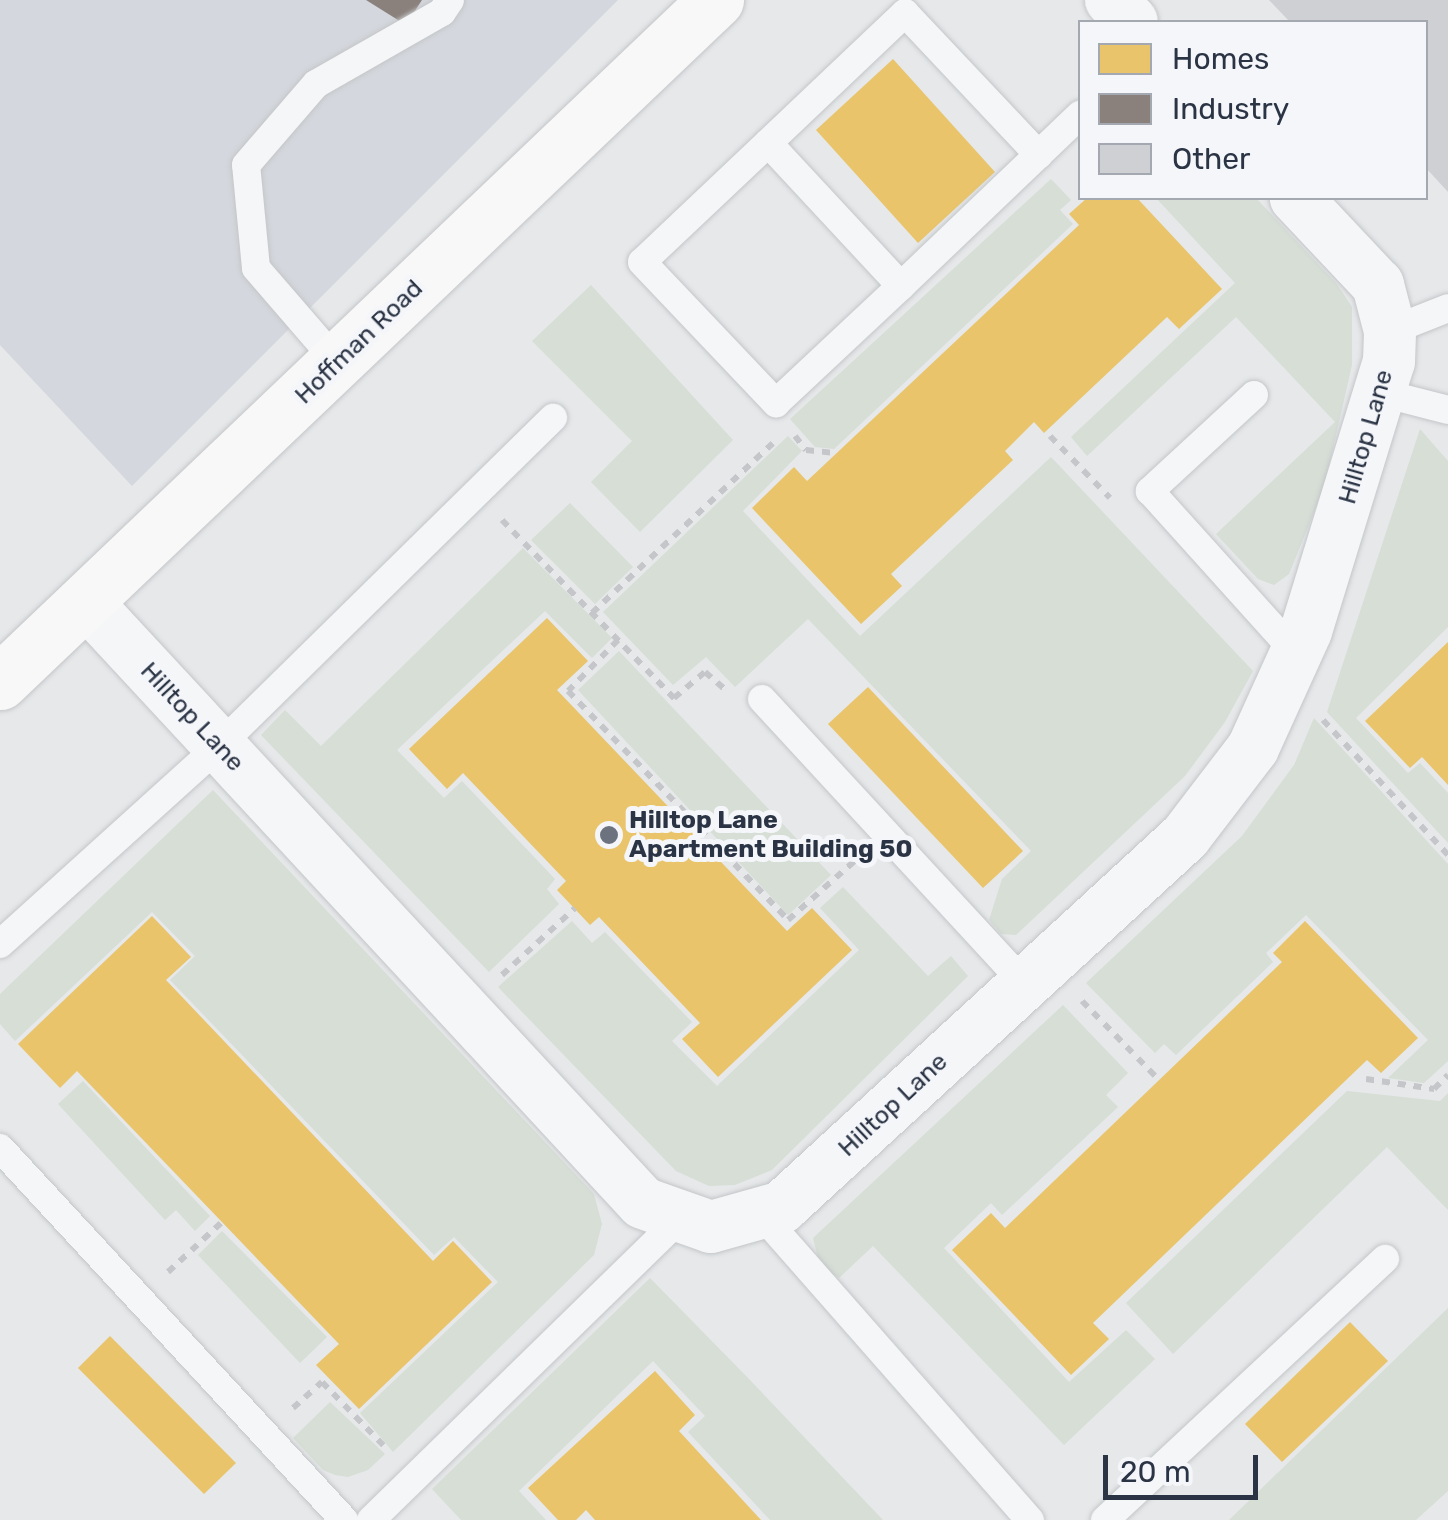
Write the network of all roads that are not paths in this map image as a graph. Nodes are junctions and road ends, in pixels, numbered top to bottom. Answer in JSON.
{"nodes":[{"id":1,"x":450,"y":0,"type":"edge"},
{"id":2,"x":716,"y":0,"type":"edge"},
{"id":3,"x":1111,"y":0,"type":"edge"},
{"id":4,"x":1130,"y":20,"type":"edge"},
{"id":5,"x":1078,"y":117,"type":"edge"},
{"id":6,"x":768,"y":143,"type":"junction"},
{"id":7,"x":1038,"y":155,"type":"junction"},
{"id":8,"x":1298,"y":200,"type":"edge"},
{"id":9,"x":900,"y":286,"type":"junction"},
{"id":10,"x":1448,"y":308,"type":"edge"},
{"id":11,"x":1390,"y":331,"type":"junction"},
{"id":12,"x":337,"y":362,"type":"junction"},
{"id":13,"x":1382,"y":394,"type":"junction"},
{"id":14,"x":1254,"y":395,"type":"dead end"},
{"id":15,"x":1448,"y":410,"type":"edge"},
{"id":16,"x":553,"y":418,"type":"dead end"},
{"id":17,"x":86,"y":602,"type":"junction"},
{"id":18,"x":1290,"y":666,"type":"junction"},
{"id":19,"x":0,"y":682,"type":"edge"},
{"id":20,"x":762,"y":698,"type":"road end"},
{"id":21,"x":220,"y":745,"type":"junction"},
{"id":22,"x":0,"y":944,"type":"edge"},
{"id":23,"x":1036,"y":974,"type":"junction"},
{"id":24,"x":0,"y":1148,"type":"edge"},
{"id":25,"x":760,"y":1213,"type":"junction"},
{"id":26,"x":681,"y":1217,"type":"junction"},
{"id":27,"x":1385,"y":1259,"type":"dead end"},
{"id":28,"x":344,"y":1520,"type":"edge"},
{"id":29,"x":371,"y":1520,"type":"edge"},
{"id":30,"x":1030,"y":1520,"type":"edge"},
{"id":31,"x":1105,"y":1520,"type":"edge"}],
"edges":[{"from":1,"to":12,"type":"lane"},
{"from":2,"to":12,"type":"main road","name":"Hoffman Road"},
{"from":3,"to":4,"type":"street"},
{"from":5,"to":7,"type":"lane"},
{"from":6,"to":7,"type":"lane"},
{"from":6,"to":9,"type":"lane"},
{"from":6,"to":9,"type":"lane"},
{"from":7,"to":9,"type":"lane"},
{"from":8,"to":11,"type":"street","name":"Hilltop Lane"},
{"from":10,"to":11,"type":"lane"},
{"from":11,"to":13,"type":"street","name":"Hilltop Lane"},
{"from":12,"to":17,"type":"main road","name":"Hoffman Road"},
{"from":13,"to":15,"type":"lane"},
{"from":13,"to":18,"type":"street","name":"Hilltop Lane"},
{"from":14,"to":18,"type":"lane"},
{"from":16,"to":21,"type":"lane"},
{"from":17,"to":19,"type":"main road","name":"Hoffman Road"},
{"from":17,"to":21,"type":"street","name":"Hilltop Lane"},
{"from":18,"to":23,"type":"street","name":"Hilltop Lane"},
{"from":20,"to":23,"type":"lane"},
{"from":21,"to":22,"type":"lane"},
{"from":21,"to":26,"type":"street","name":"Hilltop Lane"},
{"from":23,"to":25,"type":"street","name":"Hilltop Lane"},
{"from":24,"to":28,"type":"lane"},
{"from":25,"to":26,"type":"street","name":"Hilltop Lane"},
{"from":25,"to":30,"type":"lane"},
{"from":26,"to":29,"type":"lane"},
{"from":27,"to":31,"type":"lane"}]}
